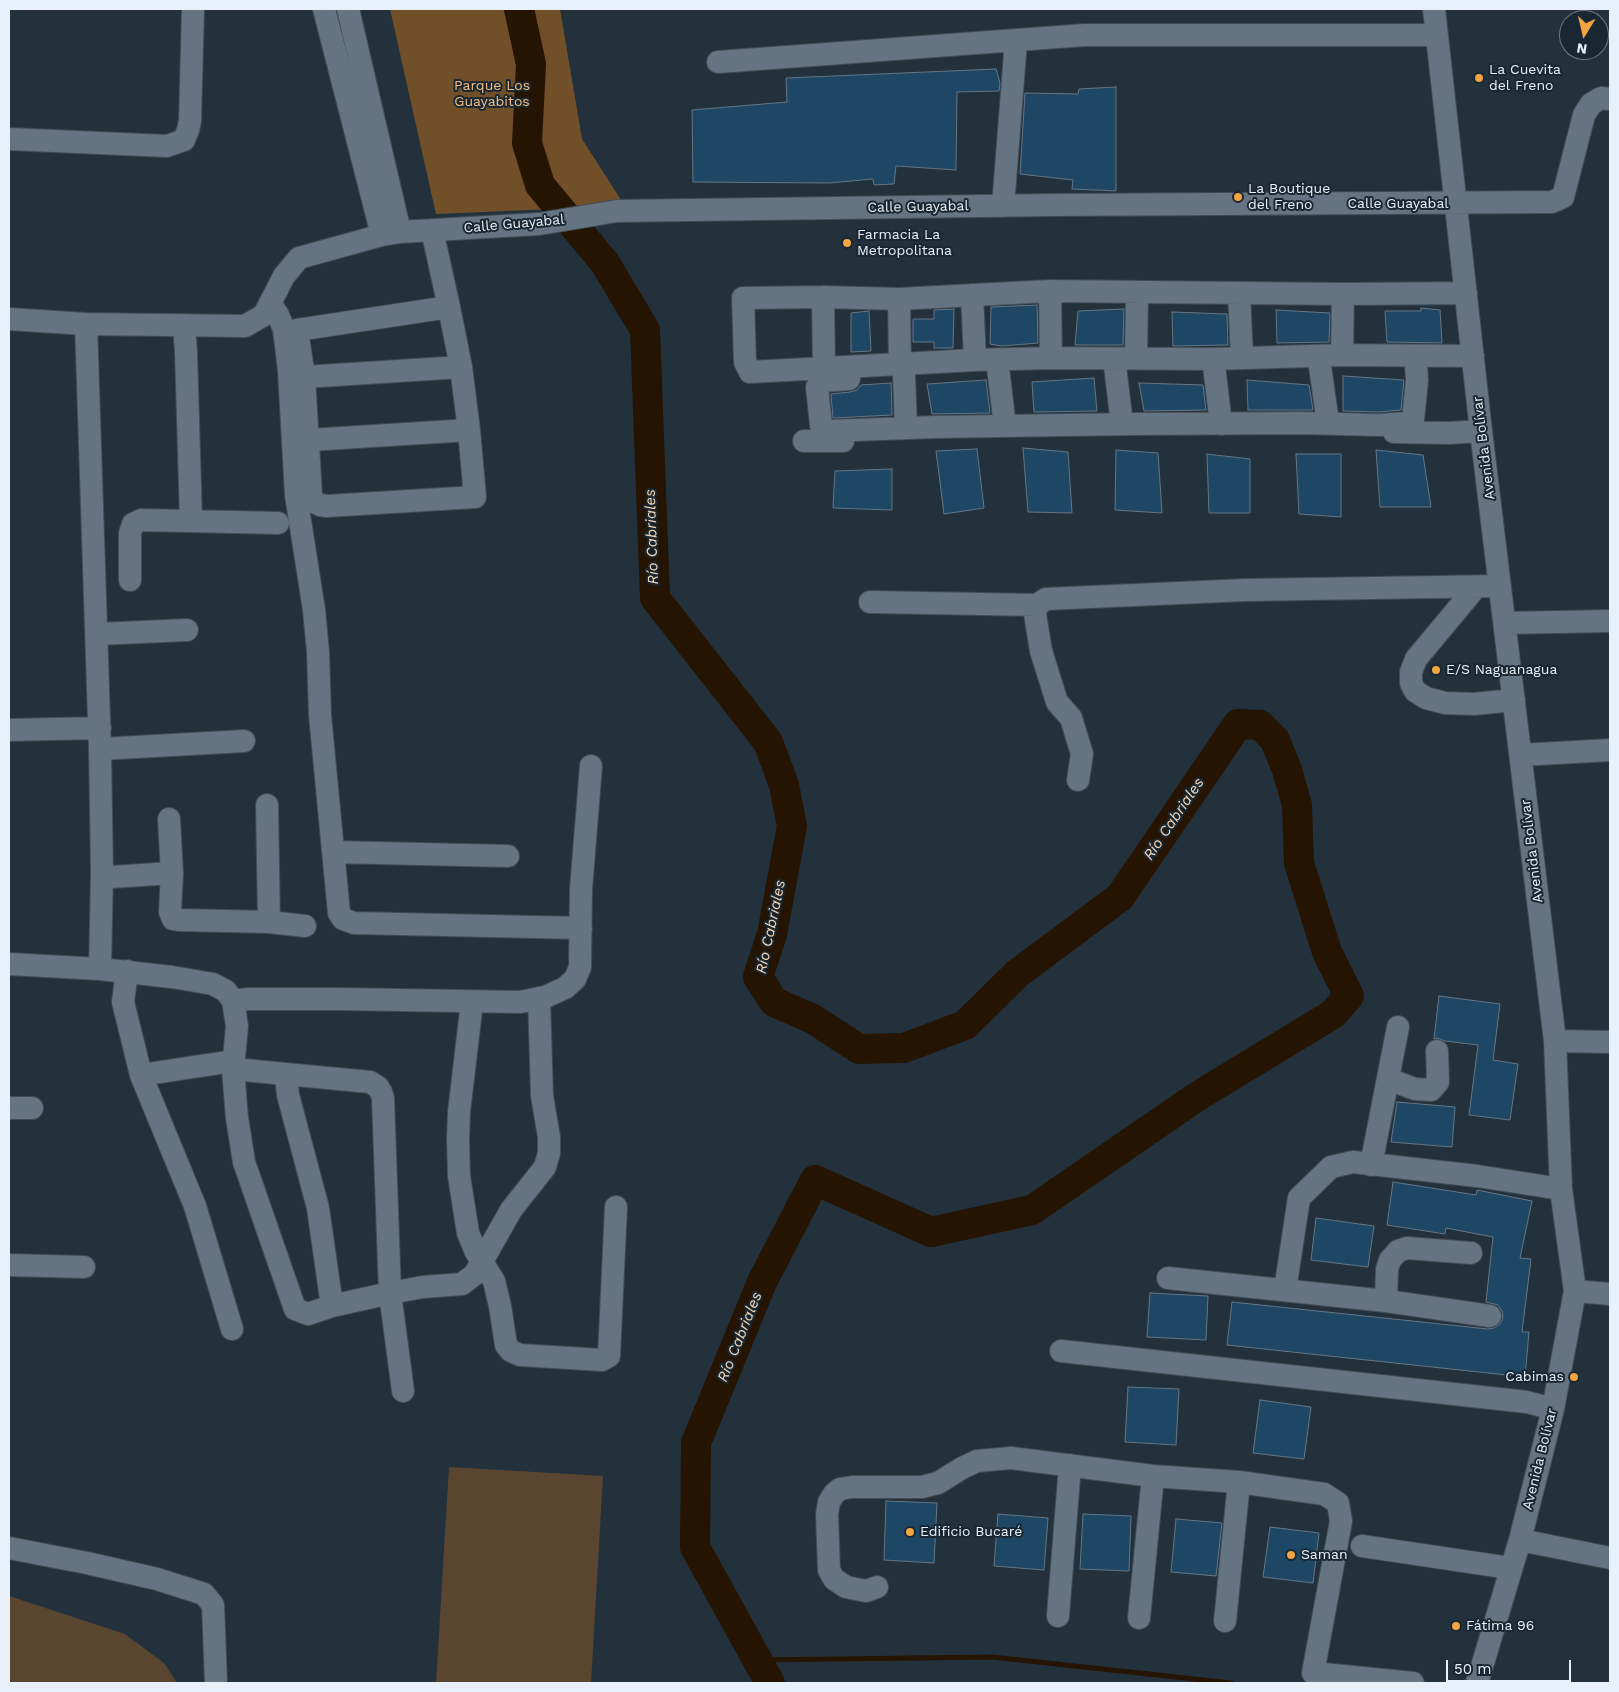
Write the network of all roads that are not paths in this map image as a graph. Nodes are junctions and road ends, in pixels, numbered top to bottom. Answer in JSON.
{"nodes":[{"id":1,"x":193,"y":9,"type":"edge"},
{"id":2,"x":324,"y":9,"type":"edge"},
{"id":3,"x":348,"y":9,"type":"edge"},
{"id":4,"x":1434,"y":9,"type":"edge"},
{"id":5,"x":1436,"y":35,"type":"junction"},
{"id":6,"x":1016,"y":41,"type":"junction"},
{"id":7,"x":718,"y":62,"type":"dead end"},
{"id":8,"x":1610,"y":99,"type":"edge"},
{"id":9,"x":9,"y":140,"type":"edge"},
{"id":10,"x":1456,"y":203,"type":"junction"},
{"id":11,"x":1003,"y":206,"type":"junction"},
{"id":12,"x":432,"y":230,"type":"junction"},
{"id":13,"x":391,"y":233,"type":"junction"},
{"id":14,"x":1050,"y":291,"type":"junction"},
{"id":15,"x":1138,"y":292,"type":"junction"},
{"id":16,"x":1466,"y":292,"type":"junction"},
{"id":17,"x":1239,"y":293,"type":"junction"},
{"id":18,"x":1343,"y":294,"type":"junction"},
{"id":19,"x":972,"y":295,"type":"junction"},
{"id":20,"x":823,"y":297,"type":"junction"},
{"id":21,"x":899,"y":299,"type":"junction"},
{"id":22,"x":270,"y":303,"type":"junction"},
{"id":23,"x":448,"y":307,"type":"junction"},
{"id":24,"x":9,"y":319,"type":"edge"},
{"id":25,"x":86,"y":324,"type":"junction"},
{"id":26,"x":184,"y":325,"type":"junction"},
{"id":27,"x":1342,"y":355,"type":"junction"},
{"id":28,"x":1136,"y":357,"type":"junction"},
{"id":29,"x":1051,"y":358,"type":"junction"},
{"id":30,"x":1242,"y":358,"type":"junction"},
{"id":31,"x":975,"y":360,"type":"junction"},
{"id":32,"x":1474,"y":361,"type":"junction"},
{"id":33,"x":1416,"y":365,"type":"junction"},
{"id":34,"x":1115,"y":366,"type":"junction"},
{"id":35,"x":1214,"y":366,"type":"junction"},
{"id":36,"x":1320,"y":366,"type":"junction"},
{"id":37,"x":461,"y":367,"type":"junction"},
{"id":38,"x":824,"y":368,"type":"junction"},
{"id":39,"x":998,"y":368,"type":"junction"},
{"id":40,"x":902,"y":370,"type":"junction"},
{"id":41,"x":304,"y":377,"type":"junction"},
{"id":42,"x":1122,"y":424,"type":"junction"},
{"id":43,"x":1222,"y":424,"type":"junction"},
{"id":44,"x":1328,"y":424,"type":"junction"},
{"id":45,"x":1005,"y":426,"type":"junction"},
{"id":46,"x":906,"y":428,"type":"junction"},
{"id":47,"x":469,"y":430,"type":"junction"},
{"id":48,"x":1481,"y":431,"type":"junction"},
{"id":49,"x":309,"y":440,"type":"junction"},
{"id":50,"x":804,"y":441,"type":"dead end"},
{"id":51,"x":191,"y":520,"type":"junction"},
{"id":52,"x":278,"y":523,"type":"dead end"},
{"id":53,"x":130,"y":580,"type":"dead end"},
{"id":54,"x":1500,"y":586,"type":"junction"},
{"id":55,"x":1476,"y":587,"type":"junction"},
{"id":56,"x":870,"y":602,"type":"dead end"},
{"id":57,"x":1037,"y":605,"type":"junction"},
{"id":58,"x":1610,"y":621,"type":"edge"},
{"id":59,"x":1505,"y":623,"type":"junction"},
{"id":60,"x":187,"y":630,"type":"dead end"},
{"id":61,"x":97,"y":634,"type":"junction"},
{"id":62,"x":1514,"y":700,"type":"junction"},
{"id":63,"x":9,"y":730,"type":"edge"},
{"id":64,"x":100,"y":738,"type":"junction"},
{"id":65,"x":244,"y":741,"type":"dead end"},
{"id":66,"x":1610,"y":750,"type":"edge"},
{"id":67,"x":1521,"y":754,"type":"junction"},
{"id":68,"x":591,"y":766,"type":"dead end"},
{"id":69,"x":1078,"y":780,"type":"dead end"},
{"id":70,"x":267,"y":805,"type":"dead end"},
{"id":71,"x":169,"y":819,"type":"dead end"},
{"id":72,"x":333,"y":852,"type":"junction"},
{"id":73,"x":508,"y":856,"type":"dead end"},
{"id":74,"x":102,"y":873,"type":"junction"},
{"id":75,"x":172,"y":873,"type":"junction"},
{"id":76,"x":269,"y":922,"type":"junction"},
{"id":77,"x":306,"y":926,"type":"dead end"},
{"id":78,"x":580,"y":928,"type":"junction"},
{"id":79,"x":9,"y":964,"type":"edge"},
{"id":80,"x":100,"y":969,"type":"junction"},
{"id":81,"x":127,"y":971,"type":"junction"},
{"id":82,"x":539,"y":998,"type":"junction"},
{"id":83,"x":233,"y":1001,"type":"junction"},
{"id":84,"x":472,"y":1002,"type":"junction"},
{"id":85,"x":1398,"y":1027,"type":"dead end"},
{"id":86,"x":1555,"y":1041,"type":"junction"},
{"id":87,"x":1610,"y":1042,"type":"edge"},
{"id":88,"x":1437,"y":1051,"type":"dead end"},
{"id":89,"x":233,"y":1065,"type":"junction"},
{"id":90,"x":141,"y":1075,"type":"junction"},
{"id":91,"x":286,"y":1075,"type":"junction"},
{"id":92,"x":1388,"y":1080,"type":"junction"},
{"id":93,"x":9,"y":1108,"type":"edge"},
{"id":94,"x":32,"y":1108,"type":"dead end"},
{"id":95,"x":1371,"y":1165,"type":"junction"},
{"id":96,"x":1561,"y":1189,"type":"junction"},
{"id":97,"x":616,"y":1208,"type":"dead end"},
{"id":98,"x":1471,"y":1253,"type":"dead end"},
{"id":99,"x":482,"y":1261,"type":"junction"},
{"id":100,"x":9,"y":1265,"type":"edge"},
{"id":101,"x":84,"y":1268,"type":"dead end"},
{"id":102,"x":1168,"y":1278,"type":"dead end"},
{"id":103,"x":1285,"y":1290,"type":"junction"},
{"id":104,"x":1575,"y":1291,"type":"junction"},
{"id":105,"x":390,"y":1293,"type":"junction"},
{"id":106,"x":1610,"y":1294,"type":"edge"},
{"id":107,"x":1386,"y":1301,"type":"junction"},
{"id":108,"x":332,"y":1306,"type":"junction"},
{"id":109,"x":1490,"y":1316,"type":"dead end"},
{"id":110,"x":232,"y":1329,"type":"dead end"},
{"id":111,"x":1061,"y":1351,"type":"dead end"},
{"id":112,"x":403,"y":1391,"type":"dead end"},
{"id":113,"x":1553,"y":1409,"type":"junction"},
{"id":114,"x":1070,"y":1465,"type":"junction"},
{"id":115,"x":1153,"y":1476,"type":"junction"},
{"id":116,"x":1240,"y":1482,"type":"junction"},
{"id":117,"x":1520,"y":1540,"type":"junction"},
{"id":118,"x":1362,"y":1546,"type":"dead end"},
{"id":119,"x":9,"y":1548,"type":"edge"},
{"id":120,"x":1610,"y":1558,"type":"edge"},
{"id":121,"x":1510,"y":1568,"type":"junction"},
{"id":122,"x":877,"y":1587,"type":"dead end"},
{"id":123,"x":1058,"y":1616,"type":"dead end"},
{"id":124,"x":1139,"y":1618,"type":"dead end"},
{"id":125,"x":1225,"y":1621,"type":"dead end"},
{"id":126,"x":216,"y":1683,"type":"edge"},
{"id":127,"x":1413,"y":1683,"type":"edge"},
{"id":128,"x":1477,"y":1683,"type":"edge"}],
"edges":[{"from":1,"to":9,"type":"street"},
{"from":2,"to":13,"type":"street"},
{"from":3,"to":13,"type":"street"},
{"from":4,"to":5,"type":"street","name":"Avenida Bolívar"},
{"from":5,"to":6,"type":"street"},
{"from":5,"to":10,"type":"street","name":"Avenida Bolívar"},
{"from":6,"to":7,"type":"street"},
{"from":6,"to":11,"type":"street"},
{"from":8,"to":10,"type":"street","name":"Calle Guayabal"},
{"from":10,"to":11,"type":"street","name":"Calle Guayabal"},
{"from":10,"to":16,"type":"street","name":"Avenida Bolívar"},
{"from":11,"to":12,"type":"street","name":"Calle Guayabal"},
{"from":12,"to":13,"type":"street","name":"Calle Guayabal"},
{"from":12,"to":23,"type":"street"},
{"from":13,"to":22,"type":"street","name":"Calle Guayabal"},
{"from":14,"to":15,"type":"street"},
{"from":14,"to":19,"type":"street"},
{"from":14,"to":29,"type":"street"},
{"from":15,"to":17,"type":"street"},
{"from":15,"to":28,"type":"street"},
{"from":16,"to":18,"type":"street"},
{"from":16,"to":32,"type":"street","name":"Avenida Bolívar"},
{"from":17,"to":18,"type":"street"},
{"from":17,"to":30,"type":"street"},
{"from":18,"to":27,"type":"street"},
{"from":19,"to":21,"type":"street"},
{"from":19,"to":31,"type":"street"},
{"from":20,"to":21,"type":"street"},
{"from":20,"to":38,"type":"street"},
{"from":20,"to":38,"type":"street"},
{"from":21,"to":40,"type":"street"},
{"from":22,"to":26,"type":"street","name":"Calle Guayabal"},
{"from":22,"to":72,"type":"street"},
{"from":23,"to":37,"type":"street"},
{"from":23,"to":41,"type":"street"},
{"from":24,"to":25,"type":"street","name":"Calle Guayabal"},
{"from":25,"to":26,"type":"street","name":"Calle Guayabal"},
{"from":25,"to":61,"type":"street"},
{"from":26,"to":51,"type":"street"},
{"from":27,"to":30,"type":"street"},
{"from":27,"to":32,"type":"street"},
{"from":28,"to":29,"type":"street"},
{"from":28,"to":30,"type":"street"},
{"from":29,"to":31,"type":"street"},
{"from":31,"to":40,"type":"street"},
{"from":32,"to":33,"type":"street"},
{"from":32,"to":48,"type":"street","name":"Avenida Bolívar"},
{"from":33,"to":36,"type":"street"},
{"from":33,"to":44,"type":"street"},
{"from":34,"to":35,"type":"street"},
{"from":34,"to":39,"type":"street"},
{"from":34,"to":42,"type":"street"},
{"from":35,"to":36,"type":"street"},
{"from":35,"to":43,"type":"street"},
{"from":36,"to":44,"type":"street"},
{"from":37,"to":41,"type":"street"},
{"from":37,"to":47,"type":"street"},
{"from":38,"to":40,"type":"street"},
{"from":39,"to":40,"type":"street"},
{"from":39,"to":45,"type":"street"},
{"from":40,"to":46,"type":"street"},
{"from":40,"to":46,"type":"street"},
{"from":41,"to":49,"type":"street"},
{"from":42,"to":43,"type":"street"},
{"from":42,"to":45,"type":"street"},
{"from":43,"to":44,"type":"street"},
{"from":45,"to":46,"type":"street"},
{"from":47,"to":49,"type":"street"},
{"from":47,"to":49,"type":"street"},
{"from":48,"to":50,"type":"street"},
{"from":48,"to":54,"type":"street","name":"Avenida Bolívar"},
{"from":51,"to":52,"type":"street"},
{"from":51,"to":53,"type":"street"},
{"from":54,"to":55,"type":"street"},
{"from":54,"to":59,"type":"street","name":"Avenida Bolívar"},
{"from":55,"to":57,"type":"street"},
{"from":55,"to":62,"type":"street"},
{"from":56,"to":57,"type":"street"},
{"from":57,"to":69,"type":"street"},
{"from":58,"to":59,"type":"street"},
{"from":59,"to":62,"type":"street","name":"Avenida Bolívar"},
{"from":60,"to":61,"type":"street"},
{"from":61,"to":64,"type":"street"},
{"from":62,"to":67,"type":"street","name":"Avenida Bolívar"},
{"from":63,"to":64,"type":"street"},
{"from":64,"to":65,"type":"street"},
{"from":64,"to":74,"type":"street"},
{"from":66,"to":67,"type":"street"},
{"from":67,"to":86,"type":"street","name":"Avenida Bolívar"},
{"from":68,"to":78,"type":"street"},
{"from":70,"to":76,"type":"street"},
{"from":71,"to":75,"type":"street"},
{"from":72,"to":73,"type":"street"},
{"from":72,"to":78,"type":"street"},
{"from":74,"to":75,"type":"street"},
{"from":74,"to":80,"type":"street"},
{"from":75,"to":76,"type":"street"},
{"from":76,"to":77,"type":"street"},
{"from":78,"to":82,"type":"street"},
{"from":79,"to":80,"type":"street"},
{"from":80,"to":81,"type":"street"},
{"from":81,"to":83,"type":"street"},
{"from":81,"to":90,"type":"street"},
{"from":82,"to":84,"type":"street"},
{"from":82,"to":99,"type":"street"},
{"from":83,"to":84,"type":"street"},
{"from":83,"to":89,"type":"street"},
{"from":84,"to":99,"type":"street"},
{"from":85,"to":92,"type":"street"},
{"from":86,"to":87,"type":"street"},
{"from":86,"to":96,"type":"street","name":"Avenida Bolívar"},
{"from":88,"to":92,"type":"street"},
{"from":89,"to":90,"type":"street"},
{"from":89,"to":91,"type":"street"},
{"from":89,"to":108,"type":"street"},
{"from":90,"to":110,"type":"street"},
{"from":91,"to":105,"type":"street"},
{"from":91,"to":108,"type":"street"},
{"from":92,"to":95,"type":"street"},
{"from":93,"to":94,"type":"street"},
{"from":95,"to":96,"type":"street"},
{"from":95,"to":103,"type":"street"},
{"from":96,"to":104,"type":"street","name":"Avenida Bolívar"},
{"from":97,"to":99,"type":"street"},
{"from":98,"to":107,"type":"street"},
{"from":99,"to":105,"type":"street"},
{"from":100,"to":101,"type":"street"},
{"from":102,"to":103,"type":"street"},
{"from":103,"to":107,"type":"street"},
{"from":104,"to":106,"type":"street"},
{"from":104,"to":113,"type":"street","name":"Avenida Bolívar"},
{"from":105,"to":108,"type":"street"},
{"from":105,"to":112,"type":"street"},
{"from":107,"to":109,"type":"street"},
{"from":111,"to":113,"type":"street"},
{"from":113,"to":117,"type":"street","name":"Avenida Bolívar"},
{"from":114,"to":115,"type":"street"},
{"from":114,"to":122,"type":"street"},
{"from":114,"to":123,"type":"street"},
{"from":115,"to":116,"type":"street"},
{"from":115,"to":124,"type":"street"},
{"from":116,"to":125,"type":"street"},
{"from":116,"to":127,"type":"street"},
{"from":117,"to":120,"type":"street"},
{"from":117,"to":121,"type":"street","name":"Avenida Bolívar"},
{"from":118,"to":121,"type":"street"},
{"from":119,"to":126,"type":"street"},
{"from":121,"to":128,"type":"street","name":"Avenida Bolívar"}]}
